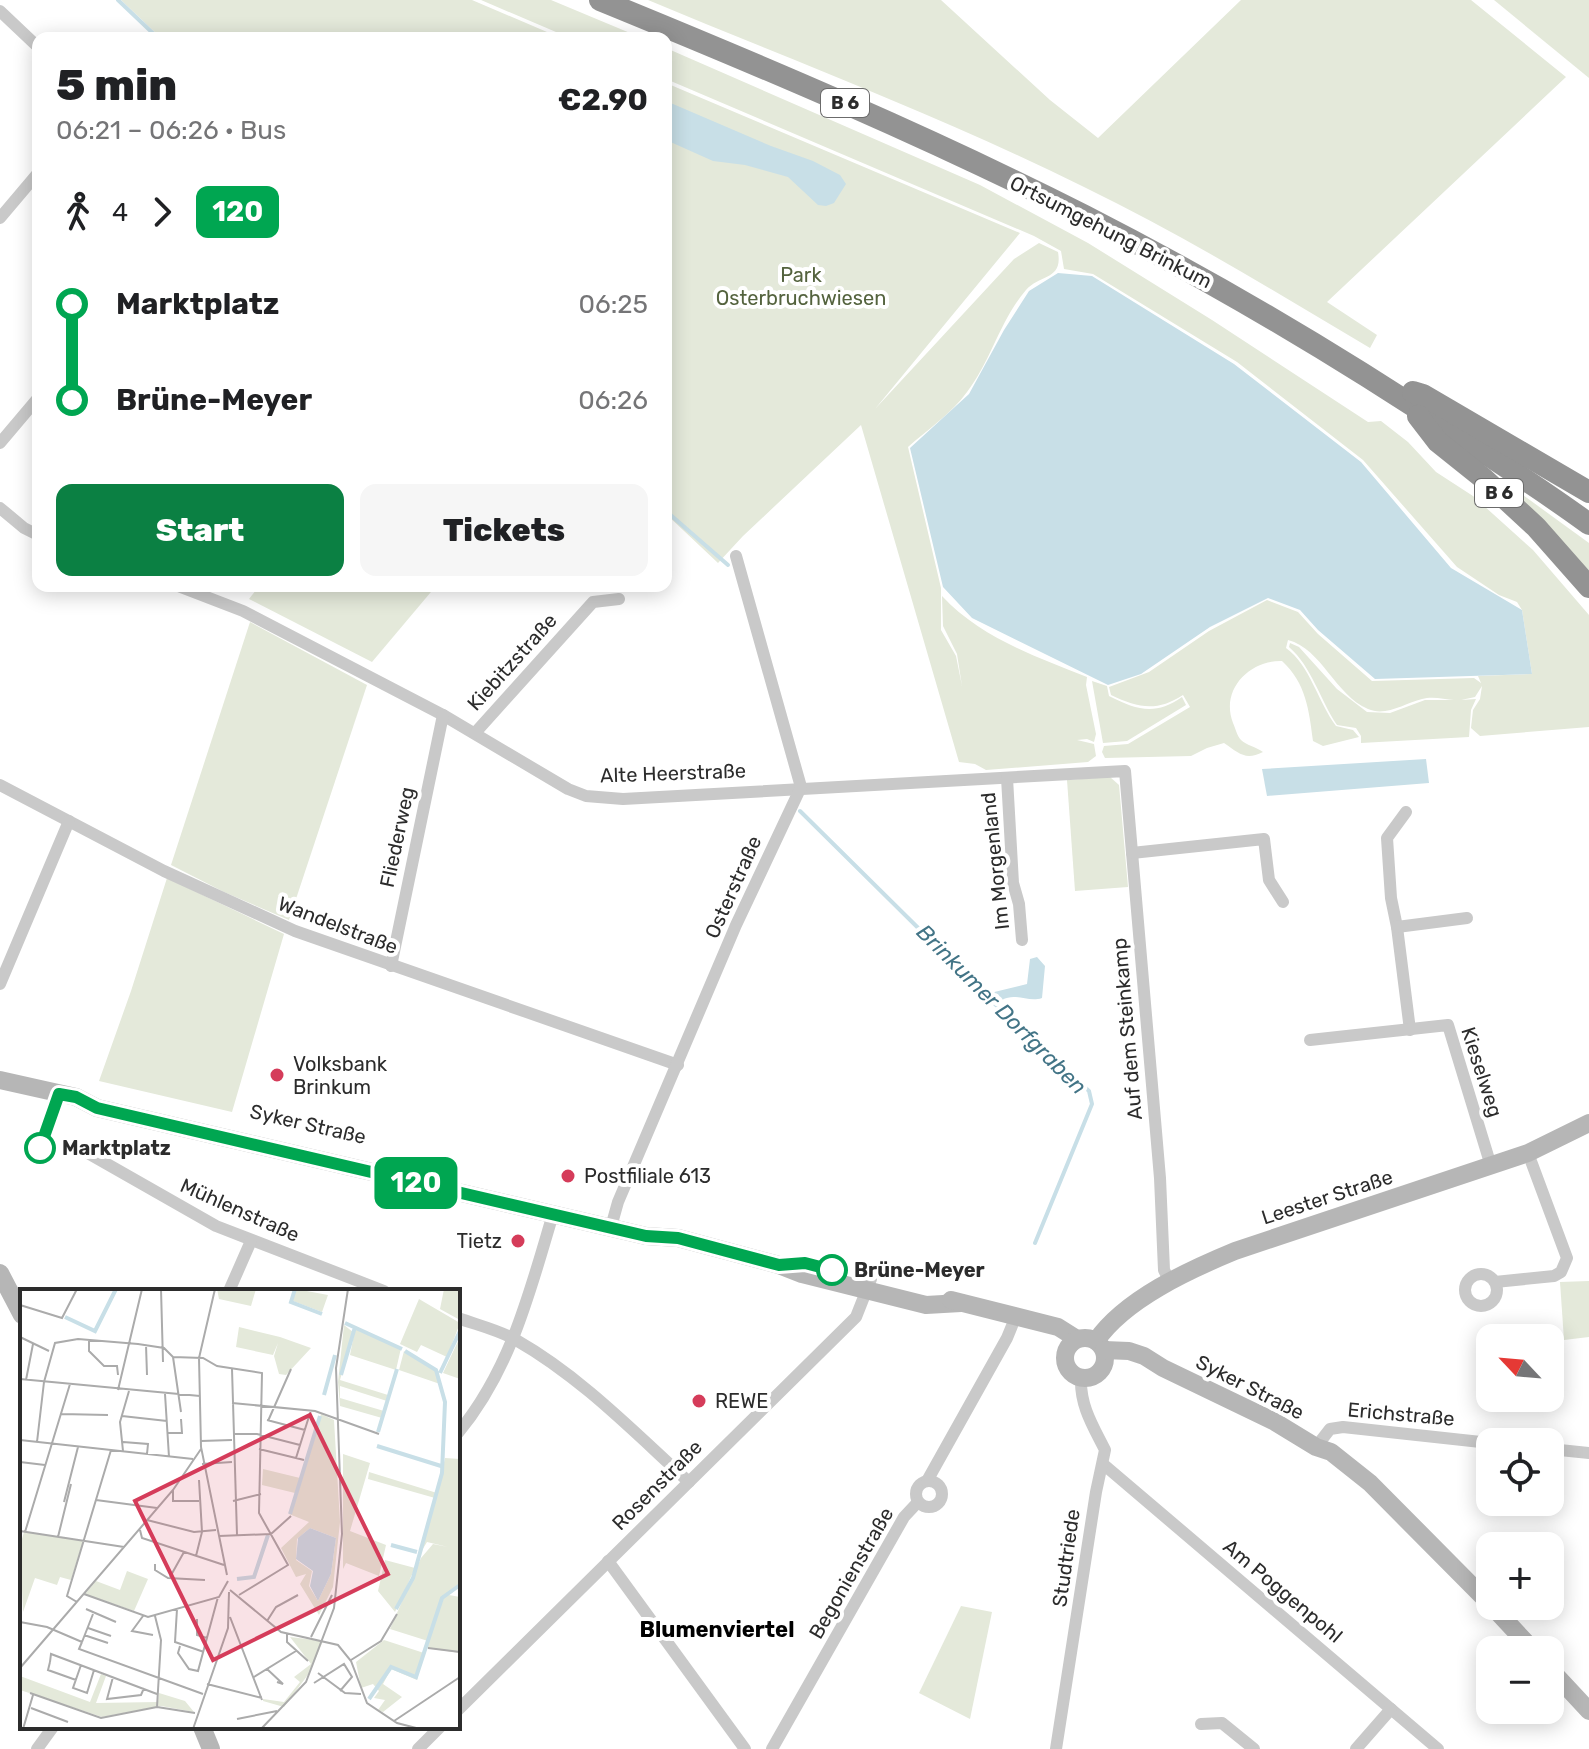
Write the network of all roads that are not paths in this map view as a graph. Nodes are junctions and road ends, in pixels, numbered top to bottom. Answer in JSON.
{"nodes":[{"id":1,"x":600,"y":0,"type":"edge"},
{"id":2,"x":0,"y":11,"type":"edge"},
{"id":3,"x":32,"y":41,"type":"edge"},
{"id":4,"x":32,"y":180,"type":"edge"},
{"id":5,"x":0,"y":218,"type":"edge"},
{"id":6,"x":1370,"y":378,"type":"junction"},
{"id":7,"x":1408,"y":402,"type":"junction"},
{"id":8,"x":32,"y":405,"type":"edge"},
{"id":9,"x":0,"y":443,"type":"edge"},
{"id":10,"x":1589,"y":492,"type":"edge"},
{"id":11,"x":0,"y":508,"type":"edge"},
{"id":12,"x":1589,"y":524,"type":"edge"},
{"id":13,"x":32,"y":532,"type":"edge"},
{"id":14,"x":736,"y":556,"type":"dead end"},
{"id":15,"x":1589,"y":587,"type":"edge"},
{"id":16,"x":194,"y":592,"type":"edge"},
{"id":17,"x":619,"y":599,"type":"dead end"},
{"id":18,"x":443,"y":715,"type":"junction"},
{"id":19,"x":475,"y":733,"type":"junction"},
{"id":20,"x":1125,"y":771,"type":"joint"},
{"id":21,"x":1007,"y":778,"type":"junction"},
{"id":22,"x":0,"y":785,"type":"edge"},
{"id":23,"x":801,"y":787,"type":"junction"},
{"id":24,"x":1406,"y":812,"type":"dead end"},
{"id":25,"x":69,"y":821,"type":"junction"},
{"id":26,"x":1132,"y":853,"type":"junction"},
{"id":27,"x":1283,"y":902,"type":"dead end"},
{"id":28,"x":1467,"y":918,"type":"dead end"},
{"id":29,"x":1397,"y":927,"type":"junction"},
{"id":30,"x":1022,"y":940,"type":"dead end"},
{"id":31,"x":391,"y":966,"type":"junction"},
{"id":32,"x":0,"y":984,"type":"edge"},
{"id":33,"x":1410,"y":1030,"type":"junction"},
{"id":34,"x":1310,"y":1040,"type":"dead end"},
{"id":35,"x":678,"y":1065,"type":"junction"},
{"id":36,"x":0,"y":1080,"type":"edge"},
{"id":37,"x":76,"y":1097,"type":"junction"},
{"id":38,"x":1589,"y":1123,"type":"edge"},
{"id":39,"x":86,"y":1152,"type":"dead end"},
{"id":40,"x":1528,"y":1153,"type":"junction"},
{"id":41,"x":1491,"y":1166,"type":"junction"},
{"id":42,"x":553,"y":1214,"type":"junction"},
{"id":43,"x":613,"y":1222,"type":"junction"},
{"id":44,"x":251,"y":1241,"type":"junction"},
{"id":45,"x":0,"y":1273,"type":"edge"},
{"id":46,"x":1170,"y":1282,"type":"junction"},
{"id":47,"x":1495,"y":1282,"type":"dead end"},
{"id":48,"x":869,"y":1285,"type":"junction"},
{"id":49,"x":230,"y":1289,"type":"edge"},
{"id":50,"x":379,"y":1289,"type":"edge"},
{"id":51,"x":20,"y":1311,"type":"edge"},
{"id":52,"x":1016,"y":1316,"type":"junction"},
{"id":53,"x":460,"y":1319,"type":"edge"},
{"id":54,"x":514,"y":1339,"type":"junction"},
{"id":55,"x":1089,"y":1349,"type":"junction"},
{"id":56,"x":1081,"y":1378,"type":"junction"},
{"id":57,"x":460,"y":1430,"type":"edge"},
{"id":58,"x":1476,"y":1441,"type":"edge"},
{"id":59,"x":1316,"y":1447,"type":"junction"},
{"id":60,"x":1564,"y":1450,"type":"edge"},
{"id":61,"x":1589,"y":1453,"type":"edge"},
{"id":62,"x":1103,"y":1464,"type":"junction"},
{"id":63,"x":927,"y":1481,"type":"junction"},
{"id":64,"x":689,"y":1482,"type":"junction"},
{"id":65,"x":918,"y":1502,"type":"junction"},
{"id":66,"x":608,"y":1561,"type":"junction"},
{"id":67,"x":1476,"y":1590,"type":"edge"},
{"id":68,"x":1505,"y":1620,"type":"edge"},
{"id":69,"x":1520,"y":1636,"type":"edge"},
{"id":70,"x":1564,"y":1684,"type":"edge"},
{"id":71,"x":460,"y":1708,"type":"edge"},
{"id":72,"x":1391,"y":1709,"type":"junction"},
{"id":73,"x":1589,"y":1711,"type":"edge"},
{"id":74,"x":1201,"y":1724,"type":"dead end"},
{"id":75,"x":52,"y":1729,"type":"edge"},
{"id":76,"x":203,"y":1729,"type":"edge"},
{"id":77,"x":438,"y":1729,"type":"edge"},
{"id":78,"x":37,"y":1749,"type":"edge"},
{"id":79,"x":211,"y":1749,"type":"edge"},
{"id":80,"x":418,"y":1749,"type":"edge"},
{"id":81,"x":745,"y":1749,"type":"edge"},
{"id":82,"x":772,"y":1749,"type":"edge"},
{"id":83,"x":1056,"y":1749,"type":"edge"},
{"id":84,"x":1254,"y":1749,"type":"edge"},
{"id":85,"x":1356,"y":1749,"type":"edge"},
{"id":86,"x":1438,"y":1749,"type":"edge"}],
"edges":[{"from":1,"to":6,"type":"highway","name":"Ortsumgehung Brinkum","number":"B 6"},
{"from":2,"to":3,"type":"street"},
{"from":4,"to":5,"type":"street"},
{"from":6,"to":7,"type":"highway","name":"Ortsumgehung Brinkum","number":"B 6"},
{"from":6,"to":10,"type":"highway","number":"B 6"},
{"from":7,"to":12,"type":"highway","name":"Ortsumgehung Brinkum","number":"B 6"},
{"from":7,"to":15,"type":"highway","number":"B 6"},
{"from":8,"to":9,"type":"street"},
{"from":11,"to":13,"type":"street"},
{"from":14,"to":23,"type":"street"},
{"from":16,"to":18,"type":"street","name":"Alte Heerstraße"},
{"from":17,"to":19,"type":"street","name":"Kiebitzstraße"},
{"from":18,"to":19,"type":"street","name":"Alte Heerstraße"},
{"from":18,"to":31,"type":"street","name":"Fliederweg"},
{"from":19,"to":23,"type":"street","name":"Alte Heerstraße"},
{"from":20,"to":21,"type":"street","name":"Alte Heerstraße"},
{"from":20,"to":26,"type":"street","name":"Auf dem Steinkamp"},
{"from":21,"to":23,"type":"street","name":"Alte Heerstraße"},
{"from":21,"to":30,"type":"street","name":"Im Morgenland"},
{"from":22,"to":25,"type":"street","name":"Wandelstraße"},
{"from":23,"to":35,"type":"street","name":"Osterstraße"},
{"from":24,"to":29,"type":"street"},
{"from":25,"to":31,"type":"street","name":"Wandelstraße"},
{"from":25,"to":32,"type":"street"},
{"from":26,"to":27,"type":"street"},
{"from":26,"to":46,"type":"street","name":"Auf dem Steinkamp"},
{"from":28,"to":29,"type":"street"},
{"from":29,"to":33,"type":"street"},
{"from":31,"to":35,"type":"street","name":"Wandelstraße"},
{"from":33,"to":34,"type":"street","name":"Kieselweg"},
{"from":33,"to":41,"type":"street","name":"Kieselweg"},
{"from":35,"to":43,"type":"street","name":"Osterstraße"},
{"from":36,"to":37,"type":"street","name":"Syker Straße"},
{"from":37,"to":42,"type":"street","name":"Syker Straße"},
{"from":37,"to":43,"type":"street","name":"Syker Straße"},
{"from":38,"to":40,"type":"street","name":"Leester Straße"},
{"from":39,"to":44,"type":"street","name":"Mühlenstraße"},
{"from":40,"to":41,"type":"street","name":"Leester Straße"},
{"from":40,"to":47,"type":"street"},
{"from":41,"to":46,"type":"street","name":"Leester Straße"},
{"from":42,"to":43,"type":"street","name":"Syker Straße"},
{"from":42,"to":54,"type":"street"},
{"from":43,"to":48,"type":"street","name":"Syker Straße"},
{"from":44,"to":49,"type":"street"},
{"from":44,"to":50,"type":"street","name":"Mühlenstraße"},
{"from":45,"to":51,"type":"street"},
{"from":46,"to":55,"type":"street","name":"Leester Straße"},
{"from":48,"to":52,"type":"street","name":"Syker Straße"},
{"from":48,"to":64,"type":"street","name":"Rosenstraße"},
{"from":52,"to":55,"type":"street","name":"Syker Straße"},
{"from":52,"to":63,"type":"street","name":"Begonienstraße"},
{"from":53,"to":54,"type":"street"},
{"from":54,"to":57,"type":"street"},
{"from":54,"to":64,"type":"street"},
{"from":55,"to":56,"type":"street"},
{"from":55,"to":56,"type":"street"},
{"from":55,"to":59,"type":"street","name":"Syker Straße"},
{"from":56,"to":62,"type":"street","name":"Studtriede"},
{"from":58,"to":59,"type":"street","name":"Erichstraße"},
{"from":59,"to":67,"type":"street","name":"Syker Straße"},
{"from":60,"to":61,"type":"street"},
{"from":62,"to":72,"type":"street","name":"Am Poggenpohl"},
{"from":62,"to":83,"type":"street","name":"Studtriede"},
{"from":63,"to":65,"type":"street","name":"Begonienstraße"},
{"from":63,"to":65,"type":"street","name":"Begonienstraße"},
{"from":64,"to":66,"type":"street","name":"Rosenstraße"},
{"from":65,"to":82,"type":"street","name":"Begonienstraße"},
{"from":66,"to":71,"type":"street","name":"Rosenstraße"},
{"from":66,"to":81,"type":"street"},
{"from":68,"to":69,"type":"street","name":"Syker Straße"},
{"from":70,"to":73,"type":"street"},
{"from":72,"to":85,"type":"street"},
{"from":72,"to":86,"type":"street","name":"Am Poggenpohl"},
{"from":74,"to":84,"type":"street"},
{"from":75,"to":78,"type":"street"},
{"from":76,"to":79,"type":"street"},
{"from":77,"to":80,"type":"street"}]}
